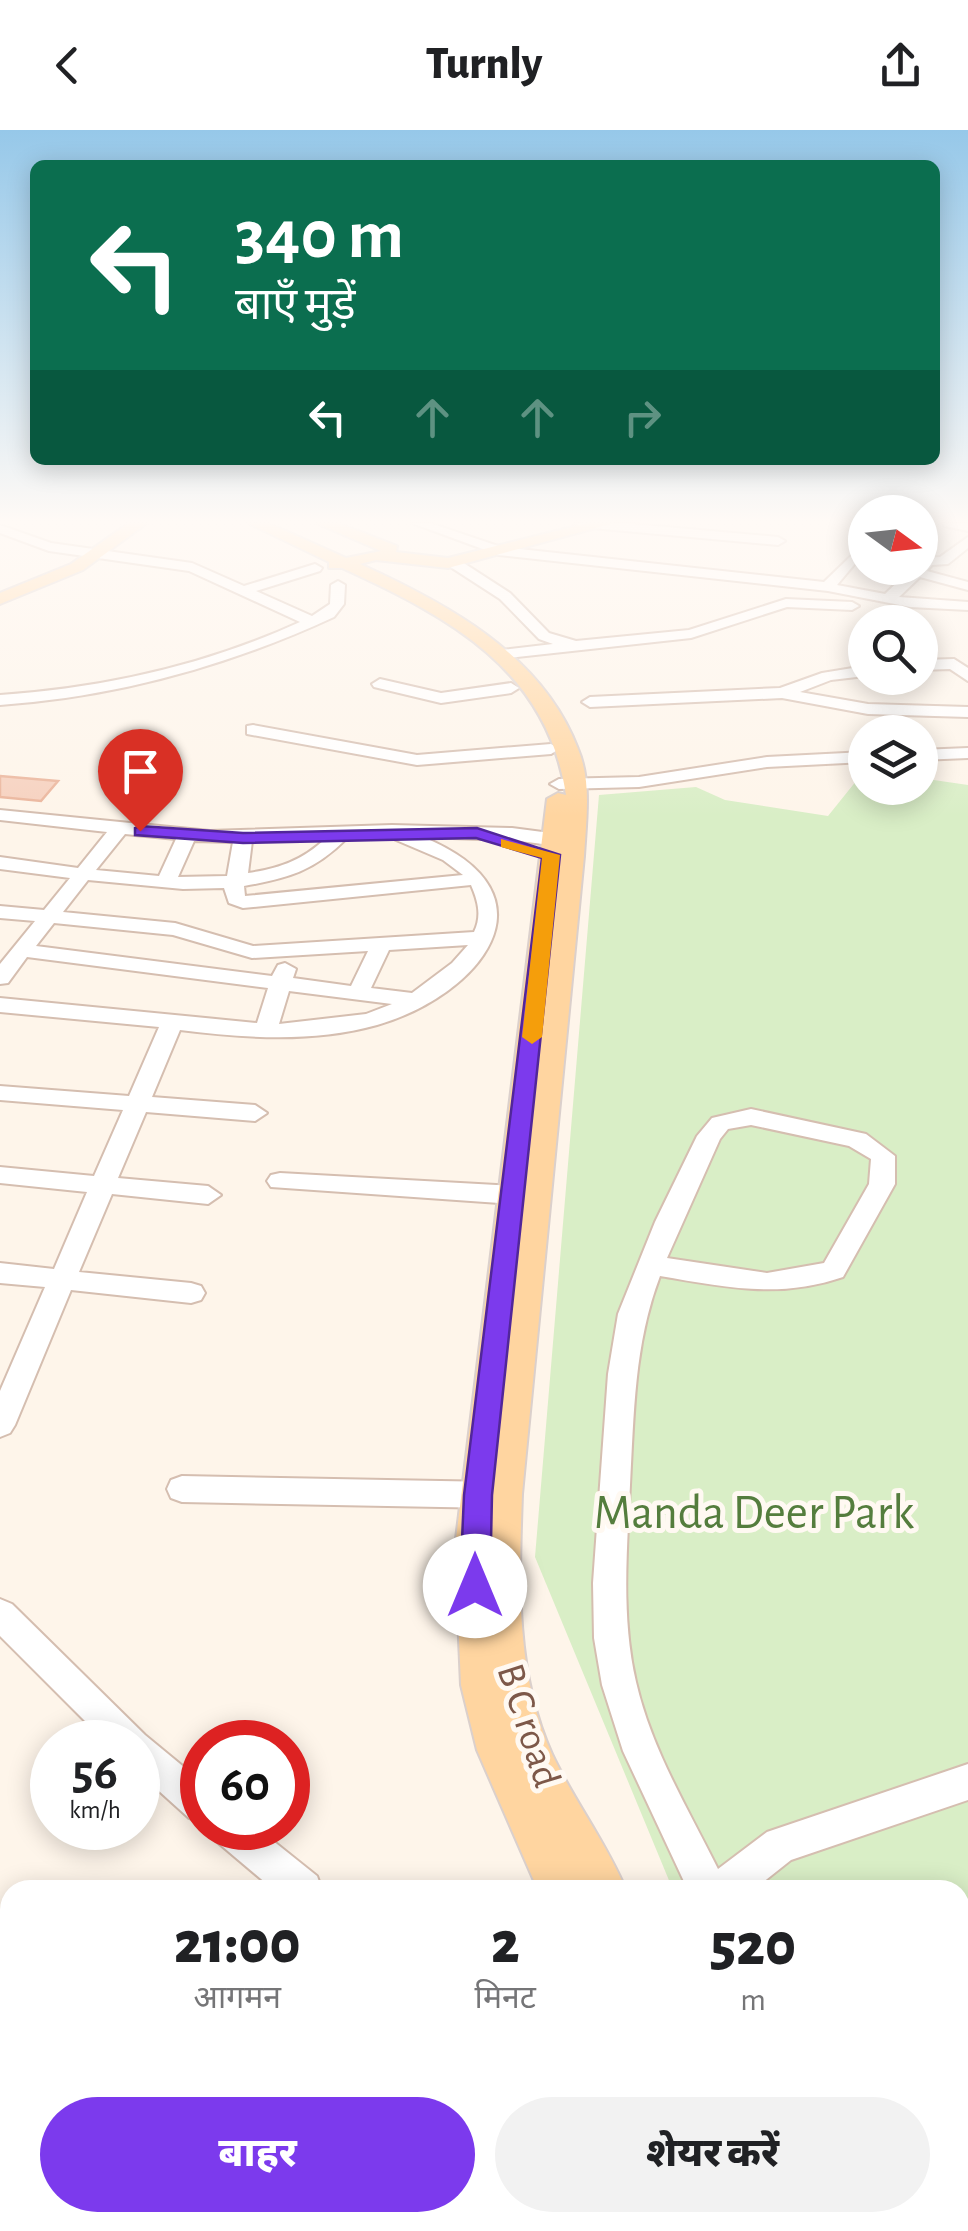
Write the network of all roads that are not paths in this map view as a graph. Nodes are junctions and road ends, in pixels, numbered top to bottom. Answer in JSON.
{"nodes":[{"id":1,"x":310,"y":621,"type":"edge"},
{"id":2,"x":446,"y":621,"type":"edge"},
{"id":3,"x":460,"y":621,"type":"edge"},
{"id":4,"x":530,"y":621,"type":"edge"},
{"id":5,"x":734,"y":621,"type":"edge"},
{"id":6,"x":578,"y":646,"type":"junction"},
{"id":7,"x":938,"y":652,"type":"edge"},
{"id":8,"x":968,"y":652,"type":"edge"},
{"id":9,"x":498,"y":654,"type":"junction"},
{"id":10,"x":938,"y":664,"type":"edge"},
{"id":11,"x":967,"y":670,"type":"edge"},
{"id":12,"x":848,"y":674,"type":"edge"},
{"id":13,"x":380,"y":684,"type":"dead end"},
{"id":14,"x":512,"y":688,"type":"junction"},
{"id":15,"x":782,"y":693,"type":"junction"},
{"id":16,"x":0,"y":700,"type":"edge"},
{"id":17,"x":590,"y":702,"type":"dead end"},
{"id":18,"x":968,"y":712,"type":"edge"},
{"id":19,"x":252,"y":730,"type":"dead end"},
{"id":20,"x":551,"y":749,"type":"junction"},
{"id":21,"x":968,"y":754,"type":"edge"},
{"id":22,"x":938,"y":755,"type":"edge"},
{"id":23,"x":848,"y":758,"type":"edge"},
{"id":24,"x":568,"y":784,"type":"junction"},
{"id":25,"x":0,"y":816,"type":"edge"},
{"id":26,"x":119,"y":829,"type":"junction"},
{"id":27,"x":392,"y":832,"type":"junction"},
{"id":28,"x":342,"y":833,"type":"junction"},
{"id":29,"x":187,"y":836,"type":"junction"},
{"id":30,"x":243,"y":838,"type":"junction"},
{"id":31,"x":563,"y":848,"type":"junction"},
{"id":32,"x":0,"y":864,"type":"edge"},
{"id":33,"x":81,"y":872,"type":"junction"},
{"id":34,"x":478,"y":879,"type":"junction"},
{"id":35,"x":166,"y":880,"type":"junction"},
{"id":36,"x":233,"y":881,"type":"junction"},
{"id":37,"x":0,"y":912,"type":"edge"},
{"id":38,"x":46,"y":917,"type":"junction"},
{"id":39,"x":480,"y":938,"type":"junction"},
{"id":40,"x":381,"y":945,"type":"junction"},
{"id":41,"x":292,"y":950,"type":"junction"},
{"id":42,"x":11,"y":956,"type":"edge"},
{"id":43,"x":0,"y":978,"type":"edge"},
{"id":44,"x":280,"y":984,"type":"junction"},
{"id":45,"x":358,"y":993,"type":"junction"},
{"id":46,"x":420,"y":1001,"type":"junction"},
{"id":47,"x":0,"y":1005,"type":"edge"},
{"id":48,"x":171,"y":1026,"type":"junction"},
{"id":49,"x":265,"y":1032,"type":"junction"},
{"id":50,"x":0,"y":1093,"type":"edge"},
{"id":51,"x":536,"y":1102,"type":"junction"},
{"id":52,"x":138,"y":1104,"type":"junction"},
{"id":53,"x":255,"y":1112,"type":"dead end"},
{"id":54,"x":0,"y":1175,"type":"edge"},
{"id":55,"x":280,"y":1181,"type":"dead end"},
{"id":56,"x":105,"y":1186,"type":"junction"},
{"id":57,"x":208,"y":1195,"type":"dead end"},
{"id":58,"x":515,"y":1195,"type":"junction"},
{"id":59,"x":652,"y":1264,"type":"junction"},
{"id":60,"x":0,"y":1274,"type":"edge"},
{"id":61,"x":61,"y":1280,"type":"junction"},
{"id":62,"x":191,"y":1293,"type":"dead end"},
{"id":63,"x":0,"y":1425,"type":"edge"},
{"id":64,"x":182,"y":1489,"type":"dead end"},
{"id":65,"x":491,"y":1495,"type":"junction"},
{"id":66,"x":0,"y":1614,"type":"edge"},
{"id":67,"x":108,"y":1720,"type":"edge"},
{"id":68,"x":160,"y":1769,"type":"edge"},
{"id":69,"x":968,"y":1782,"type":"edge"},
{"id":70,"x":180,"y":1787,"type":"edge"},
{"id":71,"x":254,"y":1850,"type":"edge"},
{"id":72,"x":290,"y":1880,"type":"edge"},
{"id":73,"x":556,"y":1880,"type":"edge"},
{"id":74,"x":599,"y":1880,"type":"edge"},
{"id":75,"x":703,"y":1880,"type":"edge"},
{"id":76,"x":735,"y":1880,"type":"edge"}],
"edges":[{"from":1,"to":16,"type":"street"},
{"from":2,"to":14,"type":"main road"},
{"from":3,"to":9,"type":"main road"},
{"from":4,"to":6,"type":"street"},
{"from":5,"to":6,"type":"street"},
{"from":6,"to":9,"type":"street"},
{"from":7,"to":8,"type":"street"},
{"from":9,"to":24,"type":"main road"},
{"from":10,"to":11,"type":"street"},
{"from":12,"to":15,"type":"street"},
{"from":13,"to":14,"type":"street"},
{"from":14,"to":20,"type":"main road"},
{"from":15,"to":17,"type":"street"},
{"from":15,"to":18,"type":"street"},
{"from":19,"to":20,"type":"street"},
{"from":20,"to":24,"type":"main road"},
{"from":21,"to":22,"type":"street"},
{"from":23,"to":24,"type":"street"},
{"from":24,"to":31,"type":"main road","name":"B C road"},
{"from":25,"to":26,"type":"street"},
{"from":26,"to":29,"type":"street"},
{"from":26,"to":33,"type":"street"},
{"from":27,"to":28,"type":"street"},
{"from":27,"to":31,"type":"street"},
{"from":27,"to":34,"type":"street"},
{"from":28,"to":30,"type":"street"},
{"from":28,"to":36,"type":"street"},
{"from":29,"to":30,"type":"street"},
{"from":29,"to":35,"type":"street"},
{"from":30,"to":36,"type":"street"},
{"from":31,"to":51,"type":"main road","name":"B C road"},
{"from":32,"to":33,"type":"street"},
{"from":33,"to":35,"type":"street"},
{"from":33,"to":38,"type":"street"},
{"from":34,"to":36,"type":"street"},
{"from":34,"to":39,"type":"street"},
{"from":35,"to":36,"type":"street"},
{"from":37,"to":38,"type":"street"},
{"from":38,"to":41,"type":"street"},
{"from":38,"to":42,"type":"street"},
{"from":39,"to":40,"type":"street"},
{"from":39,"to":46,"type":"street"},
{"from":40,"to":41,"type":"street"},
{"from":40,"to":45,"type":"street"},
{"from":41,"to":44,"type":"street"},
{"from":42,"to":43,"type":"street"},
{"from":42,"to":44,"type":"street"},
{"from":44,"to":45,"type":"street"},
{"from":44,"to":49,"type":"street"},
{"from":45,"to":46,"type":"street"},
{"from":46,"to":49,"type":"street"},
{"from":47,"to":48,"type":"street"},
{"from":48,"to":49,"type":"street"},
{"from":48,"to":52,"type":"street"},
{"from":50,"to":52,"type":"street"},
{"from":51,"to":58,"type":"main road"},
{"from":51,"to":65,"type":"main road","name":"B C road"},
{"from":52,"to":53,"type":"street"},
{"from":52,"to":56,"type":"street"},
{"from":54,"to":56,"type":"street"},
{"from":55,"to":58,"type":"street"},
{"from":56,"to":57,"type":"street"},
{"from":56,"to":61,"type":"street"},
{"from":58,"to":65,"type":"main road"},
{"from":59,"to":59,"type":"street"},
{"from":59,"to":75,"type":"street"},
{"from":60,"to":61,"type":"street"},
{"from":61,"to":62,"type":"street"},
{"from":61,"to":63,"type":"street"},
{"from":64,"to":65,"type":"street"},
{"from":65,"to":73,"type":"main road"},
{"from":65,"to":74,"type":"main road","name":"B C road"},
{"from":66,"to":67,"type":"street"},
{"from":68,"to":70,"type":"street"},
{"from":69,"to":76,"type":"street"},
{"from":71,"to":72,"type":"street"}]}
